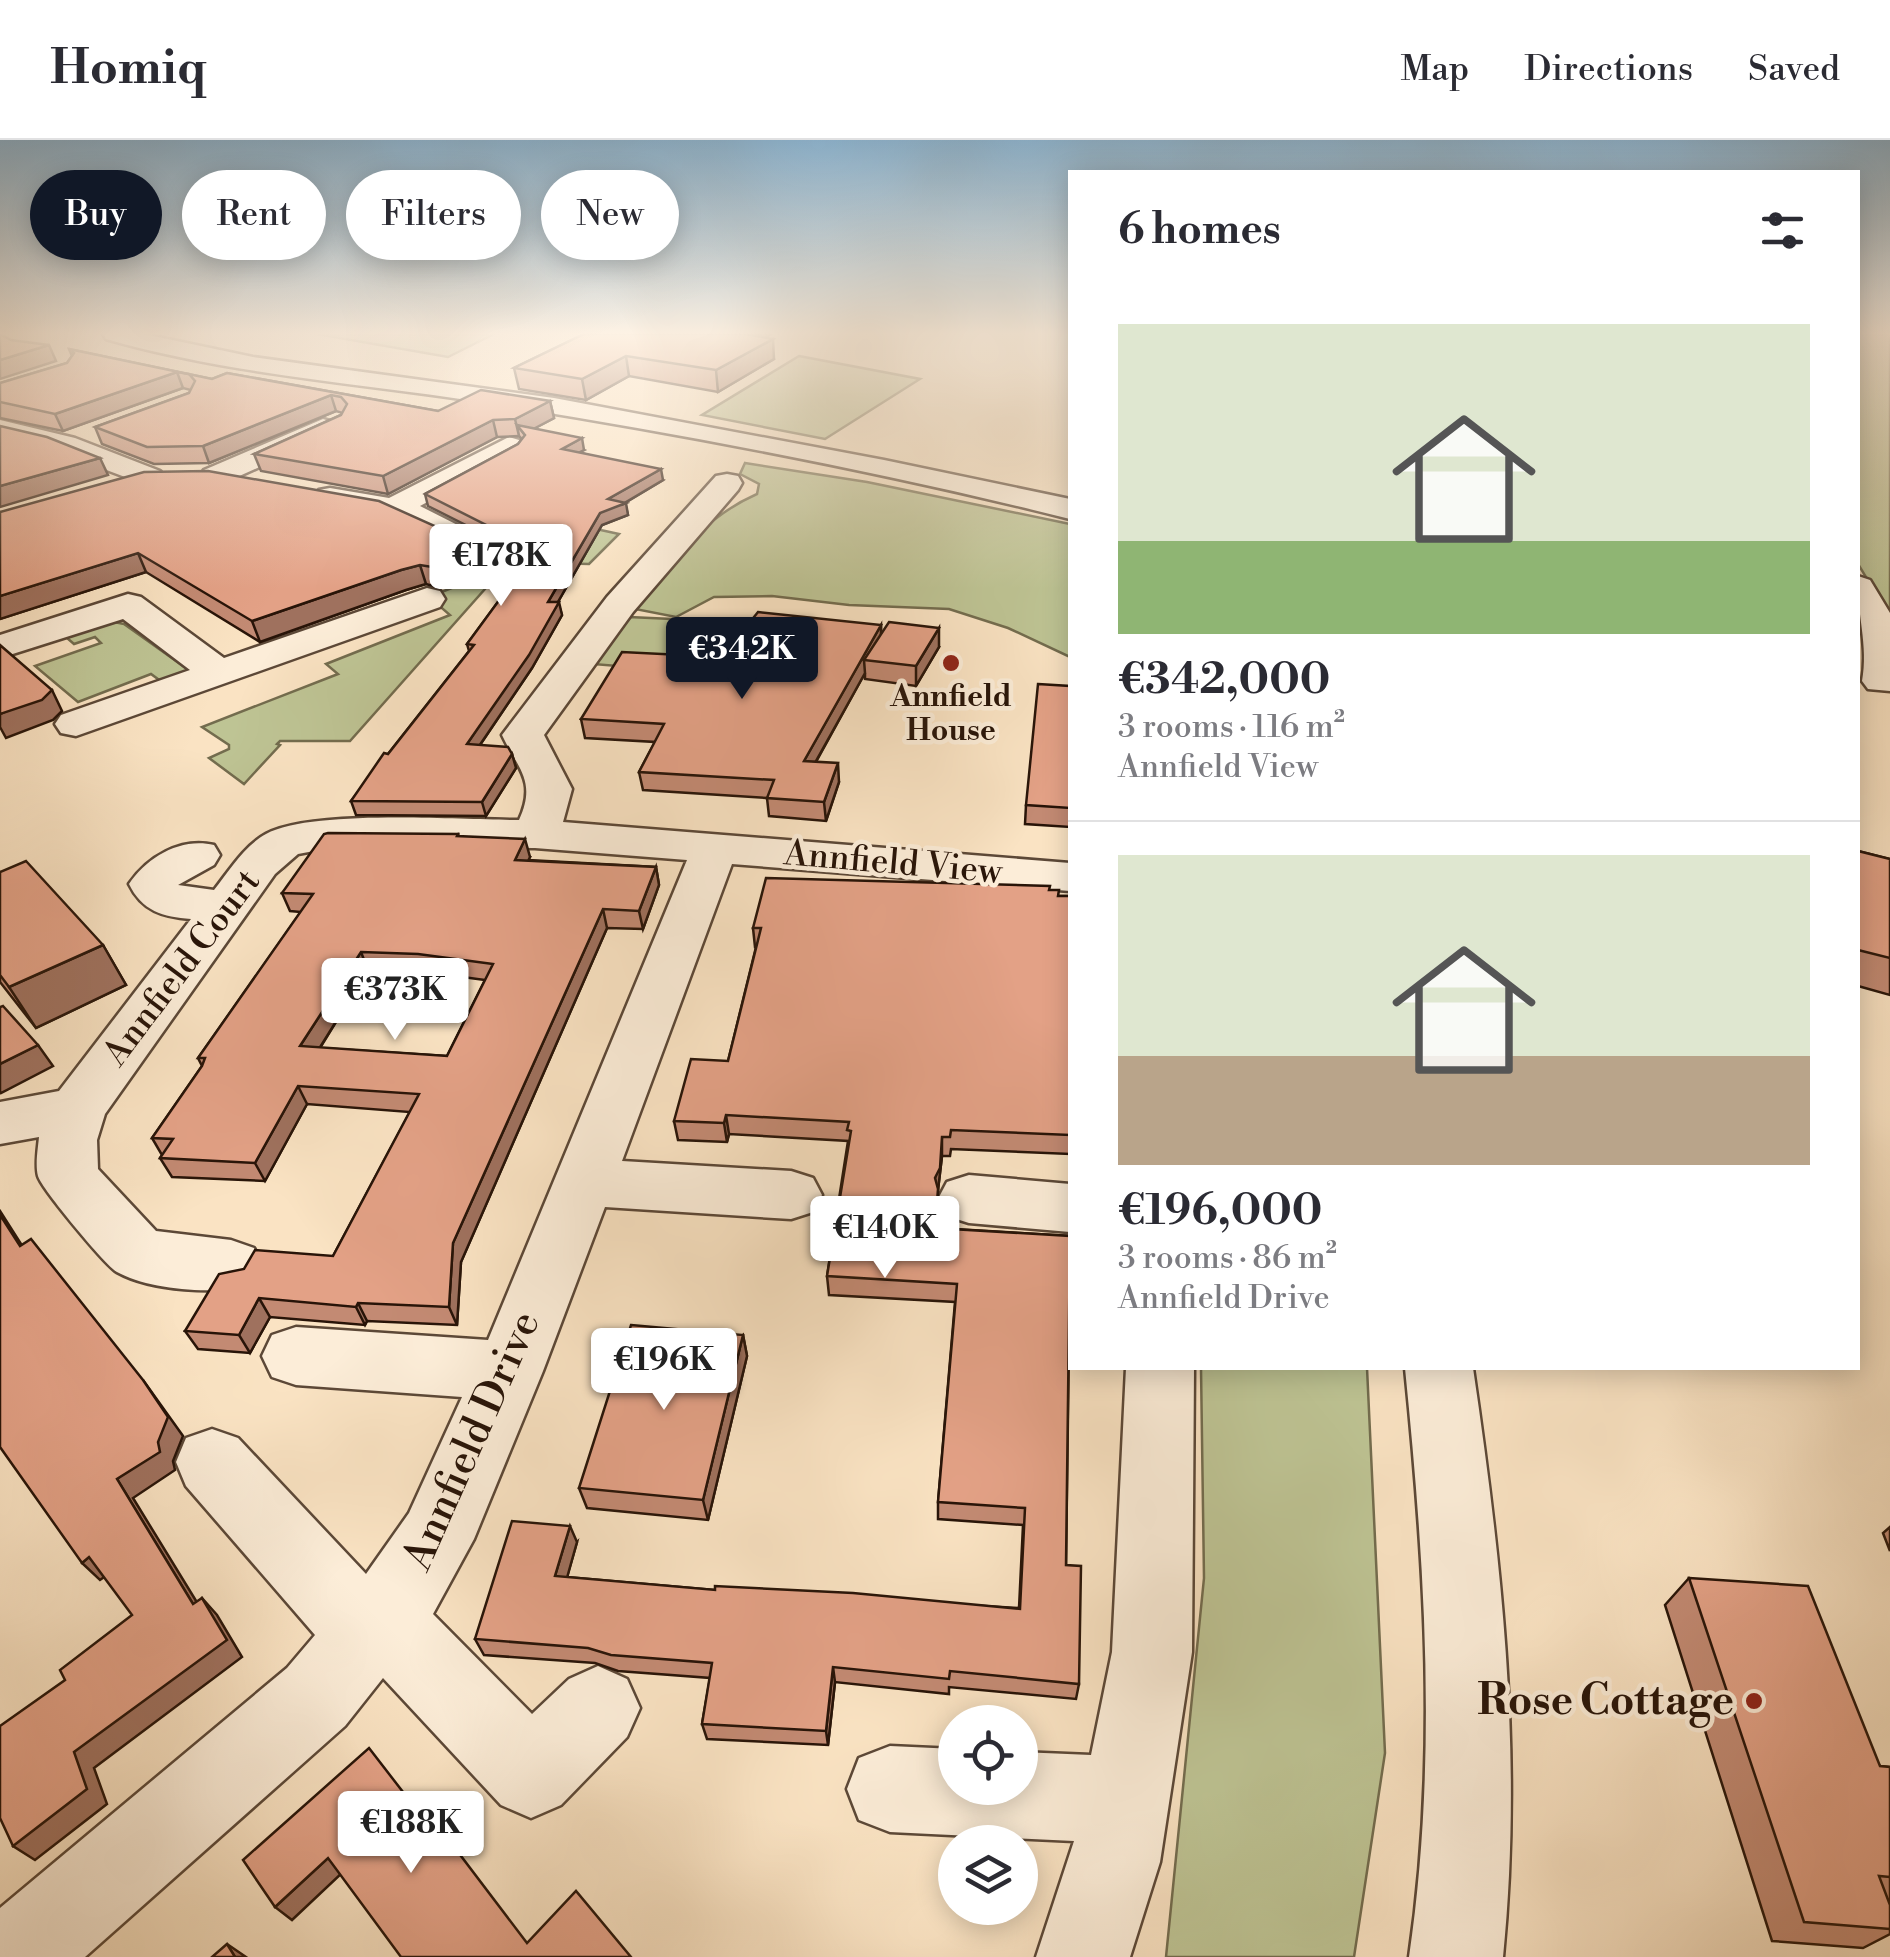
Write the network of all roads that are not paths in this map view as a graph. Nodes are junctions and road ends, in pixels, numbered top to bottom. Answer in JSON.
{"nodes":[{"id":1,"x":631,"y":419,"type":"edge"},
{"id":2,"x":335,"y":422,"type":"edge"},
{"id":3,"x":0,"y":429,"type":"edge"},
{"id":4,"x":99,"y":431,"type":"edge"},
{"id":5,"x":65,"y":444,"type":"junction"},
{"id":6,"x":509,"y":446,"type":"edge"},
{"id":7,"x":215,"y":476,"type":"junction"},
{"id":8,"x":149,"y":477,"type":"junction"},
{"id":9,"x":728,"y":482,"type":"dead end"},
{"id":10,"x":267,"y":486,"type":"edge"},
{"id":11,"x":301,"y":492,"type":"edge"},
{"id":12,"x":93,"y":494,"type":"edge"},
{"id":13,"x":393,"y":508,"type":"junction"},
{"id":14,"x":1068,"y":508,"type":"edge"},
{"id":15,"x":487,"y":553,"type":"dead end"},
{"id":16,"x":1860,"y":590,"type":"edge"},
{"id":17,"x":427,"y":599,"type":"dead end"},
{"id":18,"x":0,"y":647,"type":"edge"},
{"id":19,"x":220,"y":674,"type":"junction"},
{"id":20,"x":1877,"y":680,"type":"edge"},
{"id":21,"x":76,"y":724,"type":"dead end"},
{"id":22,"x":535,"y":834,"type":"junction"},
{"id":23,"x":715,"y":848,"type":"junction"},
{"id":24,"x":197,"y":855,"type":"dead end"},
{"id":25,"x":1068,"y":877,"type":"edge"},
{"id":26,"x":228,"y":906,"type":"junction"},
{"id":27,"x":77,"y":1109,"type":"junction"},
{"id":28,"x":0,"y":1123,"type":"edge"},
{"id":29,"x":582,"y":1182,"type":"junction"},
{"id":30,"x":791,"y":1195,"type":"dead end"},
{"id":31,"x":968,"y":1199,"type":"dead end"},
{"id":32,"x":1068,"y":1208,"type":"edge"},
{"id":33,"x":231,"y":1266,"type":"dead end"},
{"id":34,"x":296,"y":1356,"type":"dead end"},
{"id":35,"x":1160,"y":1370,"type":"edge"},
{"id":36,"x":1439,"y":1370,"type":"edge"},
{"id":37,"x":510,"y":1371,"type":"junction"},
{"id":38,"x":212,"y":1462,"type":"dead end"},
{"id":39,"x":374,"y":1626,"type":"junction"},
{"id":40,"x":598,"y":1708,"type":"dead end"},
{"id":41,"x":890,"y":1789,"type":"dead end"},
{"id":42,"x":1125,"y":1800,"type":"junction"},
{"id":43,"x":14,"y":1957,"type":"edge"},
{"id":44,"x":1083,"y":1957,"type":"edge"},
{"id":45,"x":1456,"y":1957,"type":"edge"}],
"edges":[{"from":1,"to":14,"type":"street"},
{"from":2,"to":7,"type":"street"},
{"from":3,"to":5,"type":"street"},
{"from":4,"to":5,"type":"street"},
{"from":5,"to":8,"type":"street"},
{"from":6,"to":13,"type":"street"},
{"from":7,"to":8,"type":"street"},
{"from":7,"to":10,"type":"street"},
{"from":8,"to":12,"type":"street"},
{"from":9,"to":22,"type":"street"},
{"from":11,"to":13,"type":"street"},
{"from":13,"to":15,"type":"street"},
{"from":16,"to":20,"type":"street"},
{"from":17,"to":19,"type":"street"},
{"from":18,"to":19,"type":"street"},
{"from":19,"to":21,"type":"street"},
{"from":22,"to":23,"type":"street","name":"Annfield Court"},
{"from":22,"to":26,"type":"street","name":"Annfield Court"},
{"from":23,"to":25,"type":"street","name":"Annfield View"},
{"from":23,"to":29,"type":"street","name":"Annfield Drive"},
{"from":24,"to":26,"type":"street"},
{"from":26,"to":27,"type":"street","name":"Annfield Court"},
{"from":27,"to":28,"type":"street"},
{"from":27,"to":33,"type":"street","name":"Annfield Court"},
{"from":29,"to":30,"type":"street"},
{"from":29,"to":37,"type":"street","name":"Annfield Drive"},
{"from":31,"to":32,"type":"street"},
{"from":34,"to":37,"type":"street"},
{"from":35,"to":42,"type":"street"},
{"from":36,"to":45,"type":"street"},
{"from":37,"to":39,"type":"street","name":"Annfield Drive"},
{"from":38,"to":39,"type":"street"},
{"from":39,"to":40,"type":"street"},
{"from":39,"to":43,"type":"street","name":"Annfield Drive"},
{"from":41,"to":42,"type":"street"},
{"from":42,"to":44,"type":"street"}]}
